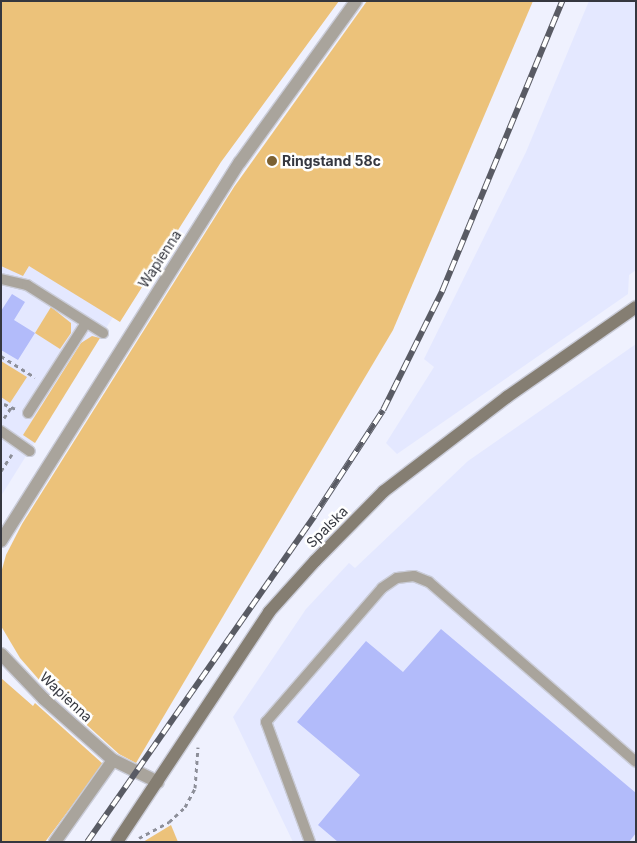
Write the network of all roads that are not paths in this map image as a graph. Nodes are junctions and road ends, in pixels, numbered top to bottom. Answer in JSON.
{"nodes":[{"id":1,"x":356,"y":1,"type":"edge"},
{"id":2,"x":1,"y":279,"type":"edge"},
{"id":3,"x":636,"y":307,"type":"edge"},
{"id":4,"x":86,"y":322,"type":"junction"},
{"id":5,"x":103,"y":333,"type":"dead end"},
{"id":6,"x":28,"y":413,"type":"dead end"},
{"id":7,"x":1,"y":432,"type":"edge"},
{"id":8,"x":30,"y":451,"type":"dead end"},
{"id":9,"x":1,"y":541,"type":"edge"},
{"id":10,"x":1,"y":654,"type":"edge"},
{"id":11,"x":113,"y":760,"type":"junction"},
{"id":12,"x":636,"y":762,"type":"edge"},
{"id":13,"x":158,"y":782,"type":"junction"},
{"id":14,"x":55,"y":842,"type":"edge"},
{"id":15,"x":116,"y":842,"type":"edge"},
{"id":16,"x":310,"y":842,"type":"edge"}],
"edges":[{"from":1,"to":9,"type":"street","name":"Wapienna"},
{"from":2,"to":4,"type":"lane"},
{"from":3,"to":13,"type":"street","name":"Spalska"},
{"from":4,"to":5,"type":"lane"},
{"from":4,"to":6,"type":"lane"},
{"from":7,"to":8,"type":"lane"},
{"from":10,"to":11,"type":"street","name":"Wapienna"},
{"from":11,"to":13,"type":"street","name":"Wapienna"},
{"from":11,"to":14,"type":"street"},
{"from":12,"to":16,"type":"lane"},
{"from":13,"to":15,"type":"street","name":"Spalska"}]}
